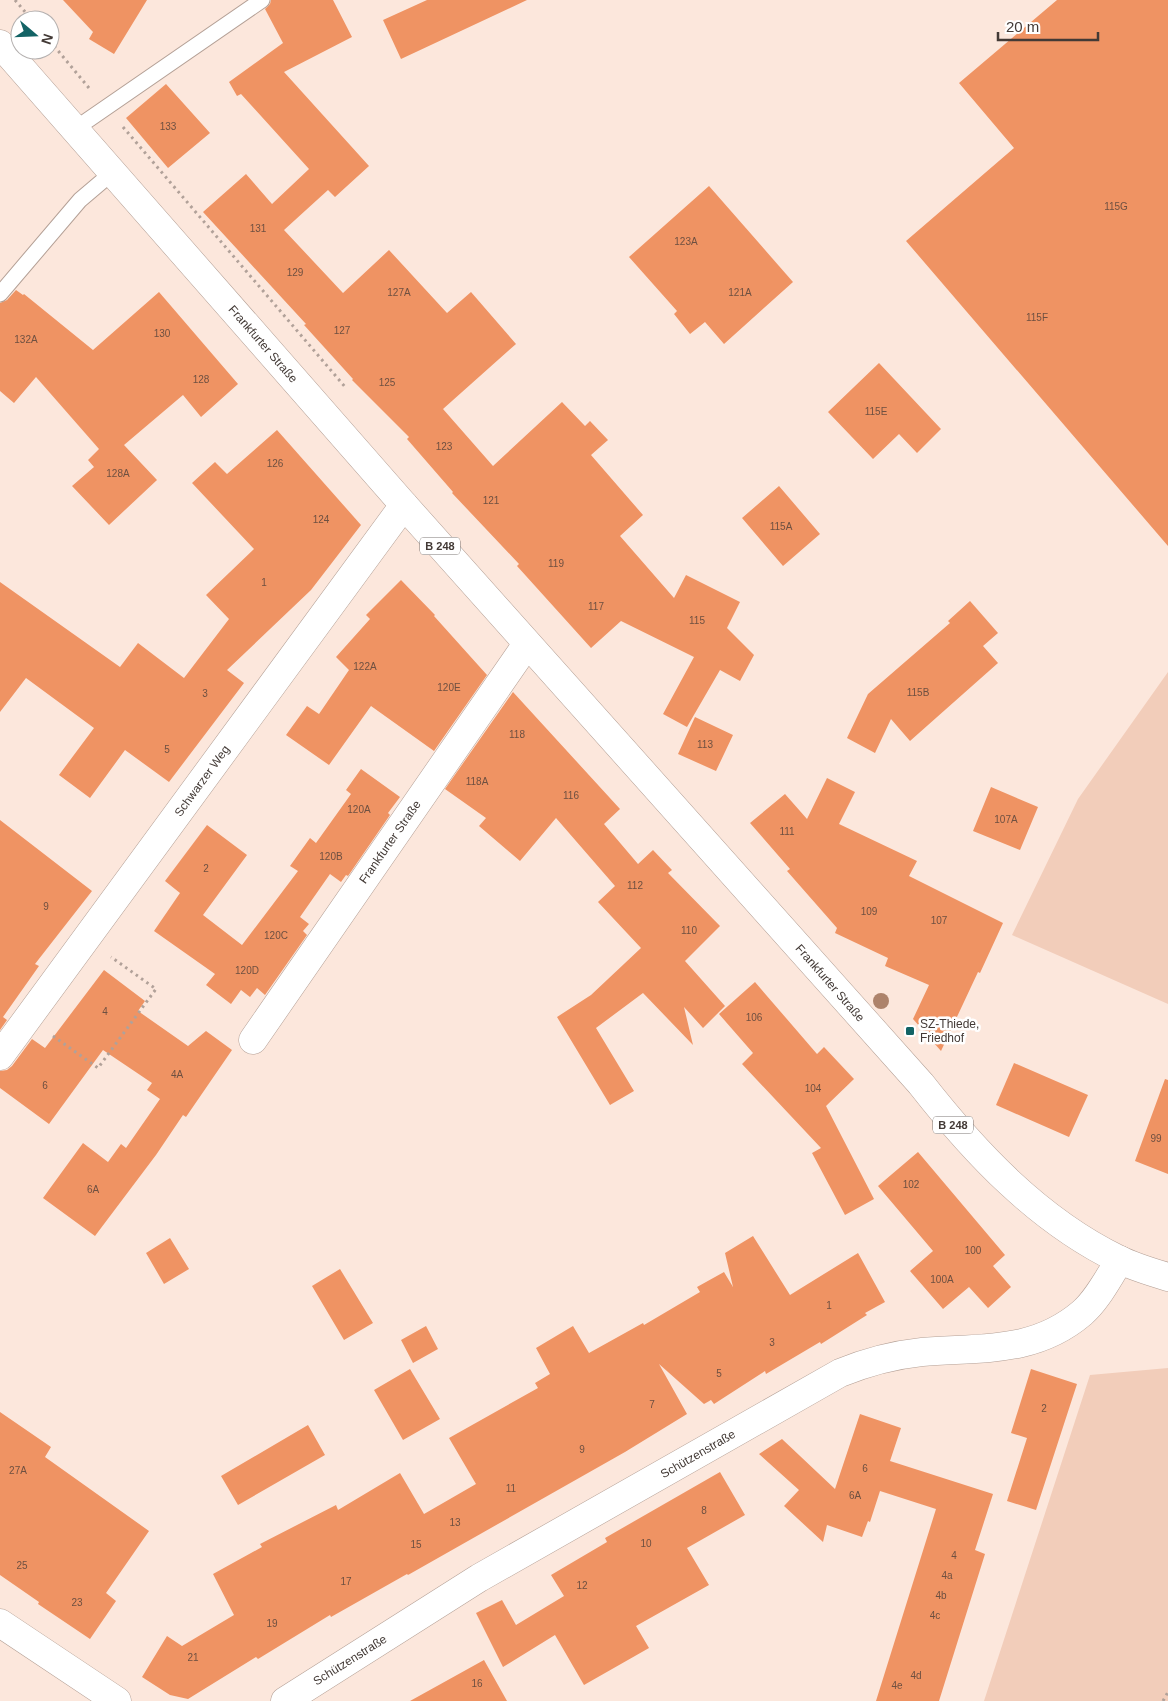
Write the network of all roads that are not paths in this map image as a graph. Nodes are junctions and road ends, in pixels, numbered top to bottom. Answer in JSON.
{"nodes":[{"id":1,"x":262,"y":0,"type":"edge"},
{"id":2,"x":0,"y":44,"type":"edge"},
{"id":3,"x":75,"y":129,"type":"junction"},
{"id":4,"x":113,"y":172,"type":"junction"},
{"id":5,"x":0,"y":294,"type":"edge"},
{"id":6,"x":404,"y":505,"type":"junction"},
{"id":7,"x":527,"y":644,"type":"junction"},
{"id":8,"x":253,"y":1040,"type":"dead end"},
{"id":9,"x":0,"y":1056,"type":"edge"},
{"id":10,"x":1120,"y":1260,"type":"junction"},
{"id":11,"x":1168,"y":1277,"type":"edge"},
{"id":12,"x":0,"y":1623,"type":"edge"},
{"id":13,"x":117,"y":1701,"type":"edge"},
{"id":14,"x":285,"y":1701,"type":"edge"}],
"edges":[{"from":1,"to":3,"type":"lane"},
{"from":2,"to":3,"type":"street","name":"Frankfurter Straße","number":"B 248"},
{"from":3,"to":4,"type":"street","name":"Frankfurter Straße","number":"B 248"},
{"from":4,"to":5,"type":"lane"},
{"from":4,"to":6,"type":"street","name":"Frankfurter Straße","number":"B 248"},
{"from":6,"to":7,"type":"street","name":"Frankfurter Straße","number":"B 248"},
{"from":6,"to":9,"type":"street","name":"Schwarzer Weg"},
{"from":7,"to":8,"type":"street","name":"Frankfurter Straße"},
{"from":7,"to":10,"type":"street","name":"Frankfurter Straße","number":"B 248"},
{"from":10,"to":11,"type":"street","name":"Frankfurter Straße","number":"B 248"},
{"from":10,"to":14,"type":"street","name":"Schützenstraße"},
{"from":12,"to":13,"type":"street"}]}
